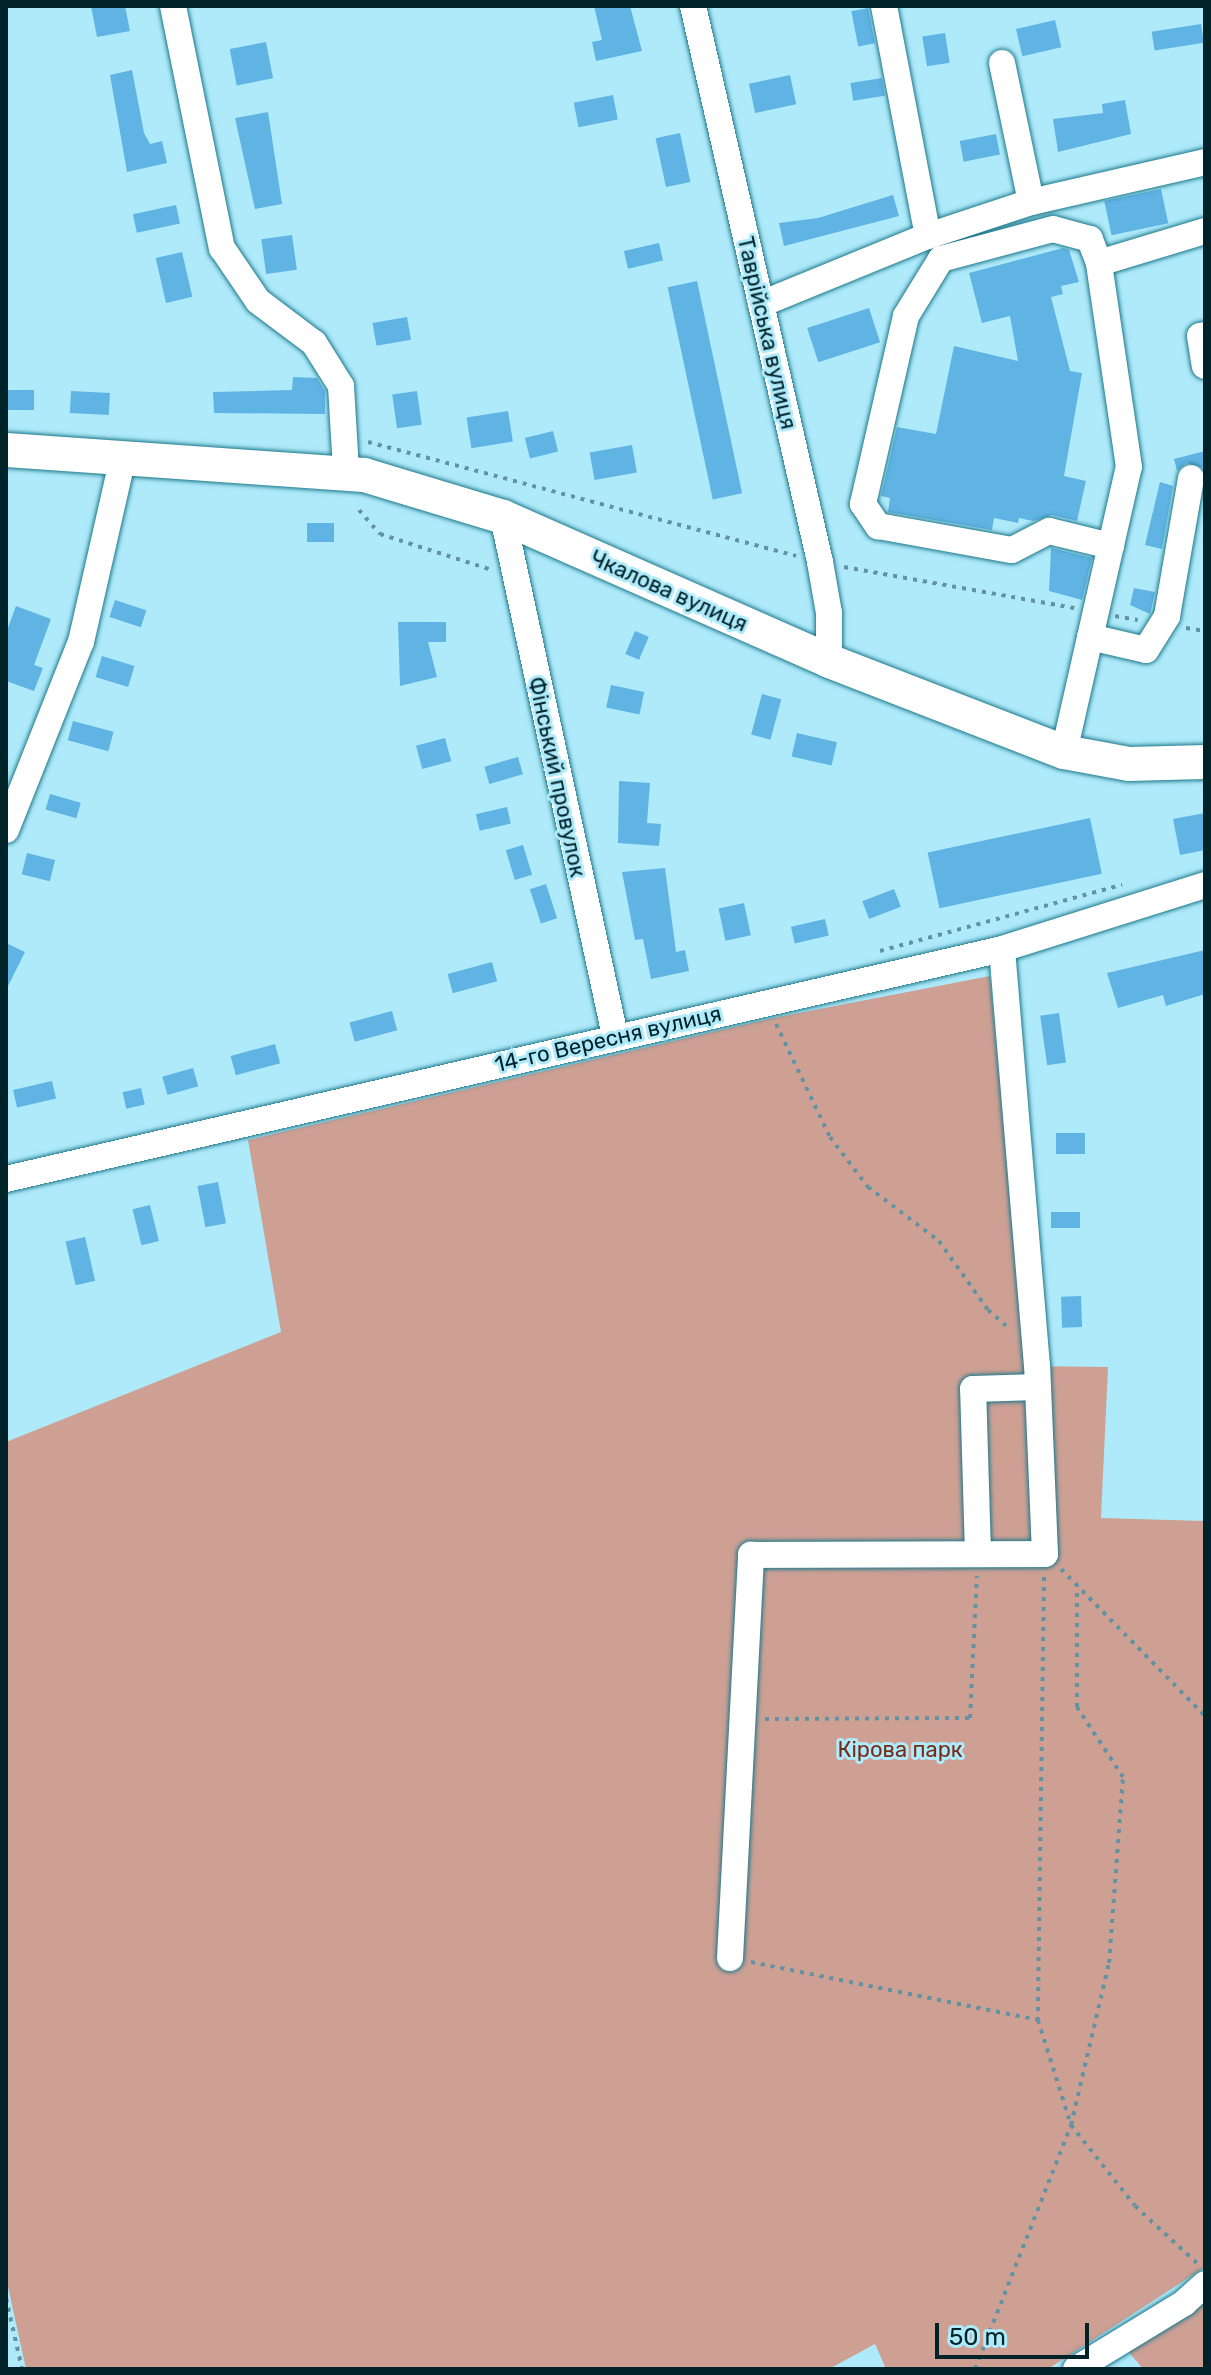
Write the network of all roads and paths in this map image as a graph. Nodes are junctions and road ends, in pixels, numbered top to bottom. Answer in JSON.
{"nodes":[{"id":1,"x":173,"y":6,"type":"edge"},
{"id":2,"x":693,"y":6,"type":"edge"},
{"id":3,"x":884,"y":6,"type":"edge"},
{"id":4,"x":1002,"y":63,"type":"dead end"},
{"id":5,"x":1205,"y":162,"type":"edge"},
{"id":6,"x":1031,"y":202,"type":"junction"},
{"id":7,"x":1205,"y":231,"type":"edge"},
{"id":8,"x":928,"y":236,"type":"junction"},
{"id":9,"x":1099,"y":263,"type":"junction"},
{"id":10,"x":761,"y":304,"type":"junction"},
{"id":11,"x":1205,"y":335,"type":"edge"},
{"id":12,"x":1205,"y":366,"type":"edge"},
{"id":13,"x":6,"y":450,"type":"edge"},
{"id":14,"x":123,"y":457,"type":"junction"},
{"id":15,"x":344,"y":457,"type":"junction"},
{"id":16,"x":1191,"y":478,"type":"dead end"},
{"id":17,"x":359,"y":510,"type":"dead end"},
{"id":18,"x":503,"y":517,"type":"junction"},
{"id":19,"x":1111,"y":546,"type":"junction"},
{"id":20,"x":820,"y":562,"type":"junction"},
{"id":21,"x":497,"y":586,"type":"dead end"},
{"id":22,"x":1162,"y":624,"type":"junction"},
{"id":23,"x":1093,"y":625,"type":"junction"},
{"id":24,"x":1205,"y":631,"type":"edge"},
{"id":25,"x":829,"y":661,"type":"junction"},
{"id":26,"x":1064,"y":752,"type":"junction"},
{"id":27,"x":1205,"y":762,"type":"edge"},
{"id":28,"x":6,"y":830,"type":"edge"},
{"id":29,"x":1205,"y":885,"type":"edge"},
{"id":30,"x":1002,"y":949,"type":"junction"},
{"id":31,"x":761,"y":1004,"type":"junction"},
{"id":32,"x":615,"y":1036,"type":"junction"},
{"id":33,"x":6,"y":1179,"type":"edge"},
{"id":34,"x":1035,"y":1341,"type":"junction"},
{"id":35,"x":1038,"y":1387,"type":"junction"},
{"id":36,"x":978,"y":1554,"type":"junction"},
{"id":37,"x":1045,"y":1554,"type":"junction"},
{"id":38,"x":1077,"y":1585,"type":"junction"},
{"id":39,"x":1205,"y":1716,"type":"edge"},
{"id":40,"x":742,"y":1719,"type":"junction"},
{"id":41,"x":730,"y":1958,"type":"joint"},
{"id":42,"x":1038,"y":2020,"type":"junction"},
{"id":43,"x":1071,"y":2125,"type":"junction"},
{"id":44,"x":1205,"y":2270,"type":"edge"},
{"id":45,"x":1205,"y":2284,"type":"edge"},
{"id":46,"x":6,"y":2298,"type":"edge"},
{"id":47,"x":22,"y":2369,"type":"edge"},
{"id":48,"x":975,"y":2369,"type":"edge"},
{"id":49,"x":1076,"y":2369,"type":"edge"}],
"edges":[{"from":1,"to":15,"type":"street"},
{"from":2,"to":10,"type":"street","name":"Таврійська вулиця"},
{"from":3,"to":8,"type":"street"},
{"from":4,"to":6,"type":"street"},
{"from":5,"to":6,"type":"street"},
{"from":6,"to":8,"type":"street"},
{"from":7,"to":9,"type":"street"},
{"from":8,"to":10,"type":"street"},
{"from":9,"to":19,"type":"street"},
{"from":9,"to":19,"type":"street"},
{"from":10,"to":20,"type":"street","name":"Таврійська вулиця"},
{"from":11,"to":12,"type":"street"},
{"from":13,"to":14,"type":"main road","name":"Чкалова вулиця"},
{"from":14,"to":15,"type":"main road","name":"Чкалова вулиця"},
{"from":14,"to":28,"type":"street"},
{"from":15,"to":18,"type":"main road","name":"Чкалова вулиця"},
{"from":15,"to":20,"type":"path"},
{"from":16,"to":22,"type":"street"},
{"from":17,"to":21,"type":"path"},
{"from":18,"to":25,"type":"main road","name":"Чкалова вулиця"},
{"from":18,"to":32,"type":"street","name":"Фінський провулок"},
{"from":19,"to":23,"type":"street"},
{"from":20,"to":23,"type":"path"},
{"from":20,"to":25,"type":"street","name":"Таврійська вулиця"},
{"from":22,"to":23,"type":"path"},
{"from":22,"to":23,"type":"street"},
{"from":22,"to":24,"type":"path"},
{"from":23,"to":26,"type":"street"},
{"from":25,"to":26,"type":"main road","name":"Чкалова вулиця"},
{"from":26,"to":27,"type":"main road","name":"Чкалова вулиця"},
{"from":29,"to":30,"type":"street","name":"14-го Вересня вулиця"},
{"from":30,"to":31,"type":"street","name":"14-го Вересня вулиця"},
{"from":30,"to":34,"type":"street"},
{"from":31,"to":32,"type":"street","name":"14-го Вересня вулиця"},
{"from":31,"to":34,"type":"path"},
{"from":32,"to":33,"type":"street","name":"14-го Вересня вулиця"},
{"from":34,"to":35,"type":"street"},
{"from":35,"to":36,"type":"street"},
{"from":35,"to":37,"type":"street"},
{"from":36,"to":37,"type":"street"},
{"from":36,"to":40,"type":"street"},
{"from":36,"to":40,"type":"path"},
{"from":37,"to":38,"type":"path"},
{"from":37,"to":42,"type":"path"},
{"from":38,"to":39,"type":"path"},
{"from":38,"to":43,"type":"path"},
{"from":40,"to":41,"type":"street"},
{"from":41,"to":42,"type":"path"},
{"from":42,"to":43,"type":"path"},
{"from":43,"to":44,"type":"path"},
{"from":43,"to":48,"type":"path"},
{"from":45,"to":49,"type":"street"},
{"from":46,"to":47,"type":"path"}]}
